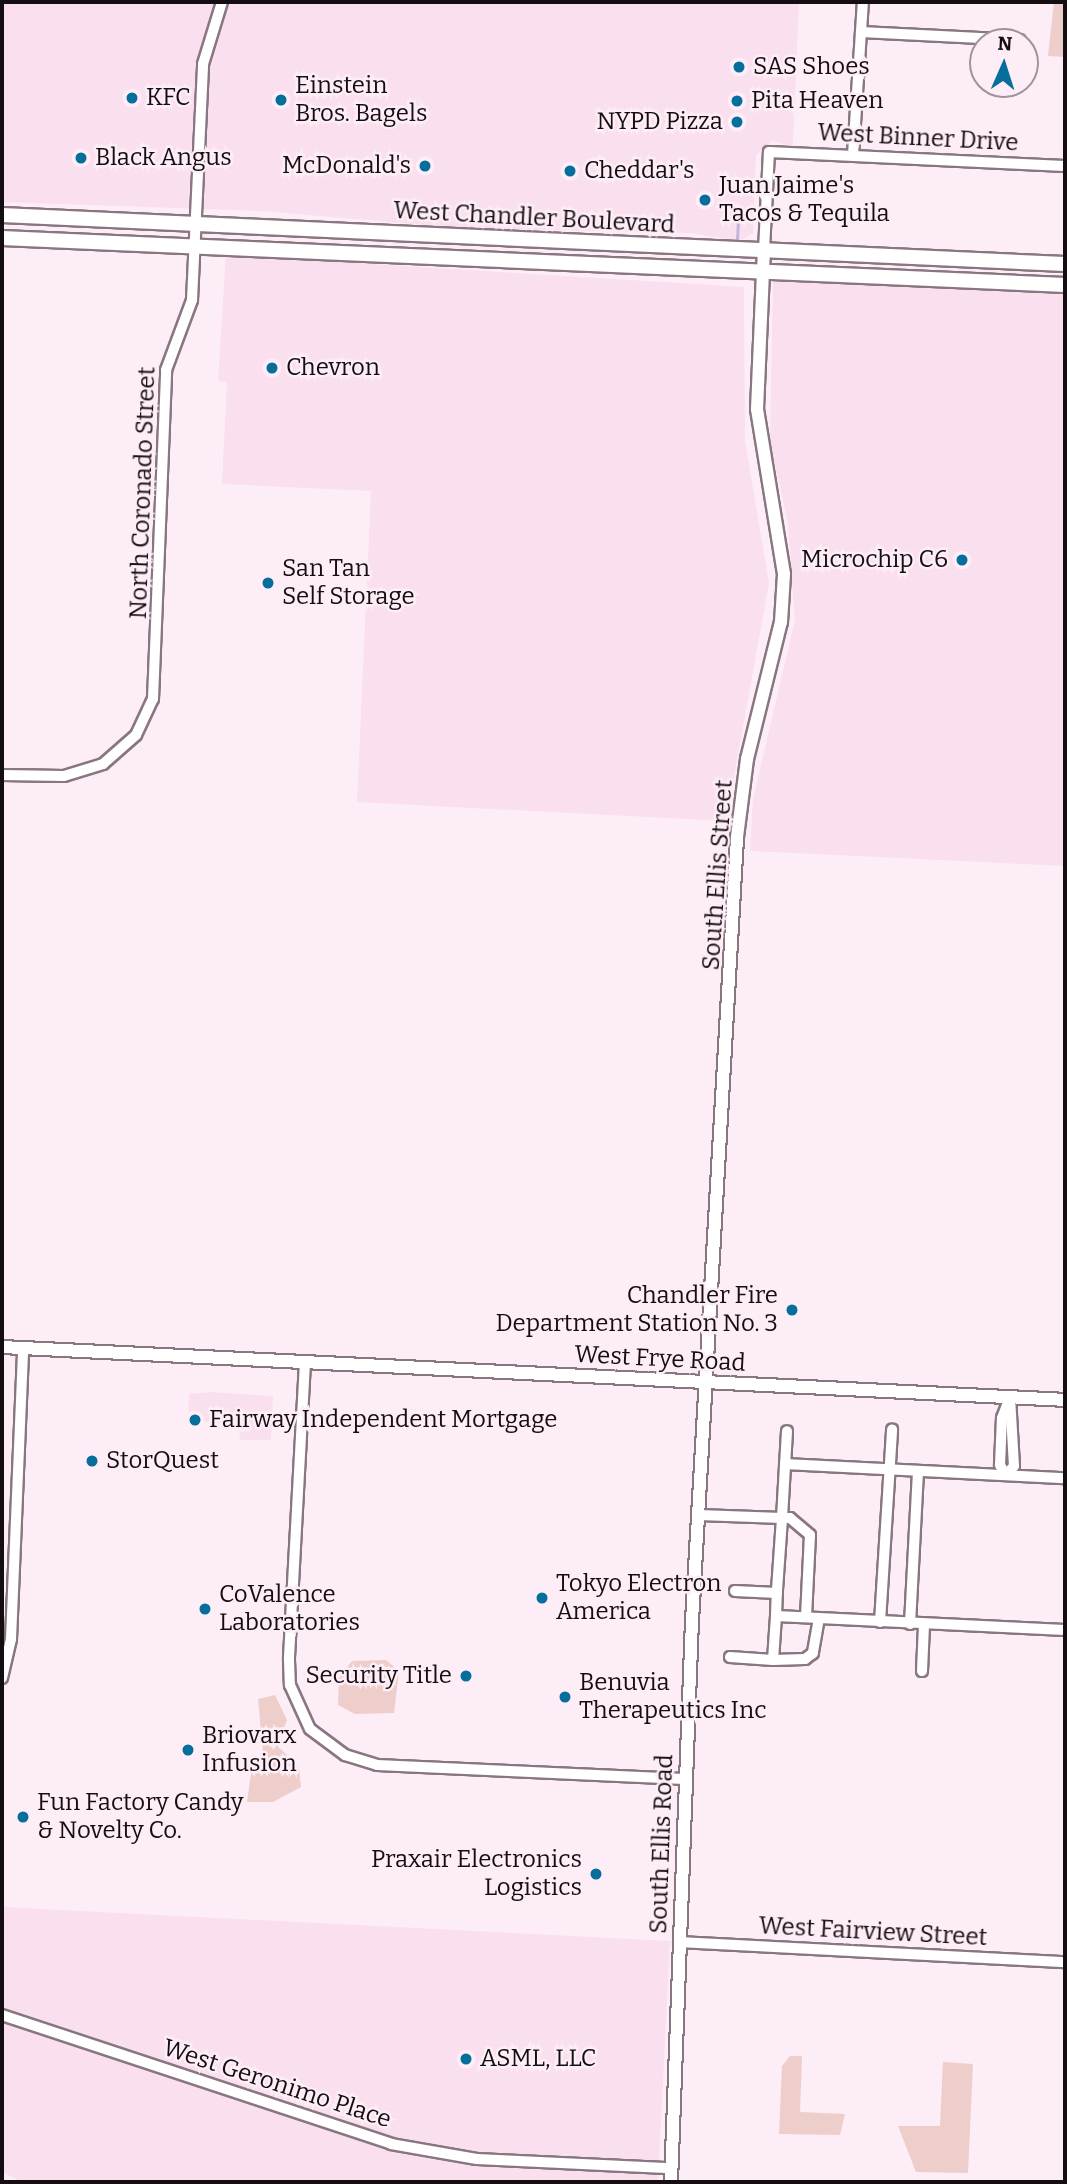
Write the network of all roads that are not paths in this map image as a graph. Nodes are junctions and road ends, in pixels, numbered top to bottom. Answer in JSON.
{"nodes":[{"id":1,"x":222,"y":2,"type":"edge"},
{"id":2,"x":863,"y":2,"type":"edge"},
{"id":3,"x":861,"y":32,"type":"junction"},
{"id":4,"x":969,"y":37,"type":"edge"},
{"id":5,"x":853,"y":155,"type":"junction"},
{"id":6,"x":1065,"y":166,"type":"edge"},
{"id":7,"x":2,"y":215,"type":"edge"},
{"id":8,"x":196,"y":221,"type":"junction"},
{"id":9,"x":2,"y":238,"type":"edge"},
{"id":10,"x":472,"y":238,"type":"junction"},
{"id":11,"x":195,"y":246,"type":"junction"},
{"id":12,"x":764,"y":250,"type":"junction"},
{"id":13,"x":397,"y":255,"type":"junction"},
{"id":14,"x":1065,"y":264,"type":"edge"},
{"id":15,"x":763,"y":271,"type":"junction"},
{"id":16,"x":1065,"y":285,"type":"edge"},
{"id":17,"x":2,"y":775,"type":"edge"},
{"id":18,"x":2,"y":1347,"type":"edge"},
{"id":19,"x":23,"y":1348,"type":"junction"},
{"id":20,"x":304,"y":1362,"type":"junction"},
{"id":21,"x":707,"y":1382,"type":"junction"},
{"id":22,"x":1010,"y":1397,"type":"junction"},
{"id":23,"x":1065,"y":1399,"type":"edge"},
{"id":24,"x":892,"y":1429,"type":"dead end"},
{"id":25,"x":787,"y":1431,"type":"dead end"},
{"id":26,"x":785,"y":1464,"type":"junction"},
{"id":27,"x":889,"y":1469,"type":"junction"},
{"id":28,"x":918,"y":1471,"type":"junction"},
{"id":29,"x":1006,"y":1475,"type":"junction"},
{"id":30,"x":1065,"y":1478,"type":"edge"},
{"id":31,"x":699,"y":1515,"type":"junction"},
{"id":32,"x":782,"y":1518,"type":"junction"},
{"id":33,"x":735,"y":1591,"type":"dead end"},
{"id":34,"x":777,"y":1593,"type":"junction"},
{"id":35,"x":776,"y":1616,"type":"junction"},
{"id":36,"x":806,"y":1617,"type":"junction"},
{"id":37,"x":819,"y":1618,"type":"junction"},
{"id":38,"x":880,"y":1622,"type":"junction"},
{"id":39,"x":910,"y":1624,"type":"junction"},
{"id":40,"x":924,"y":1625,"type":"junction"},
{"id":41,"x":1065,"y":1630,"type":"edge"},
{"id":42,"x":730,"y":1657,"type":"dead end"},
{"id":43,"x":774,"y":1660,"type":"junction"},
{"id":44,"x":922,"y":1671,"type":"dead end"},
{"id":45,"x":2,"y":1678,"type":"edge"},
{"id":46,"x":685,"y":1779,"type":"junction"},
{"id":47,"x":679,"y":1942,"type":"junction"},
{"id":48,"x":1065,"y":1962,"type":"edge"},
{"id":49,"x":2,"y":2015,"type":"edge"},
{"id":50,"x":671,"y":2168,"type":"junction"},
{"id":51,"x":671,"y":2182,"type":"edge"}],
"edges":[{"from":1,"to":8,"type":"street","name":"North Coronado Street"},
{"from":2,"to":3,"type":"street"},
{"from":3,"to":4,"type":"street"},
{"from":3,"to":5,"type":"street"},
{"from":5,"to":6,"type":"street","name":"West Binner Drive"},
{"from":5,"to":12,"type":"street","name":"West Binner Drive"},
{"from":7,"to":8,"type":"main road","name":"West Chandler Boulevard"},
{"from":8,"to":10,"type":"main road","name":"West Chandler Boulevard"},
{"from":8,"to":11,"type":"street","name":"North Coronado Street"},
{"from":9,"to":11,"type":"main road","name":"West Chandler Boulevard"},
{"from":10,"to":12,"type":"main road","name":"West Chandler Boulevard"},
{"from":10,"to":13,"type":"main road"},
{"from":11,"to":13,"type":"main road","name":"West Chandler Boulevard"},
{"from":11,"to":17,"type":"street","name":"North Coronado Street"},
{"from":12,"to":14,"type":"main road","name":"West Chandler Boulevard"},
{"from":12,"to":15,"type":"street","name":"South Ellis Street"},
{"from":13,"to":15,"type":"main road","name":"West Chandler Boulevard"},
{"from":15,"to":16,"type":"main road","name":"West Chandler Boulevard"},
{"from":15,"to":21,"type":"street","name":"South Ellis Street"},
{"from":18,"to":19,"type":"street","name":"West Frye Road"},
{"from":19,"to":20,"type":"street","name":"West Frye Road"},
{"from":19,"to":45,"type":"street"},
{"from":20,"to":21,"type":"street","name":"West Frye Road"},
{"from":20,"to":46,"type":"street"},
{"from":21,"to":22,"type":"street","name":"West Frye Road"},
{"from":21,"to":31,"type":"street","name":"South Ellis Road"},
{"from":22,"to":23,"type":"street","name":"West Frye Road"},
{"from":22,"to":29,"type":"street"},
{"from":24,"to":27,"type":"street"},
{"from":25,"to":26,"type":"street"},
{"from":26,"to":27,"type":"street"},
{"from":26,"to":32,"type":"street"},
{"from":27,"to":28,"type":"street"},
{"from":27,"to":38,"type":"street"},
{"from":28,"to":29,"type":"street"},
{"from":28,"to":39,"type":"street"},
{"from":29,"to":30,"type":"street"},
{"from":31,"to":32,"type":"street"},
{"from":31,"to":46,"type":"street","name":"South Ellis Road"},
{"from":32,"to":34,"type":"street"},
{"from":32,"to":36,"type":"street"},
{"from":33,"to":34,"type":"street"},
{"from":34,"to":35,"type":"street"},
{"from":35,"to":36,"type":"street"},
{"from":35,"to":43,"type":"street"},
{"from":36,"to":37,"type":"street"},
{"from":37,"to":38,"type":"street"},
{"from":37,"to":43,"type":"street"},
{"from":38,"to":39,"type":"street"},
{"from":39,"to":40,"type":"street"},
{"from":40,"to":41,"type":"street"},
{"from":40,"to":44,"type":"street"},
{"from":42,"to":43,"type":"street"},
{"from":46,"to":47,"type":"street","name":"South Ellis Road"},
{"from":47,"to":48,"type":"street","name":"West Fairview Street"},
{"from":47,"to":50,"type":"street","name":"South Ellis Road"},
{"from":49,"to":50,"type":"street","name":"West Geronimo Place"},
{"from":50,"to":51,"type":"street","name":"South Ellis Road"}]}
